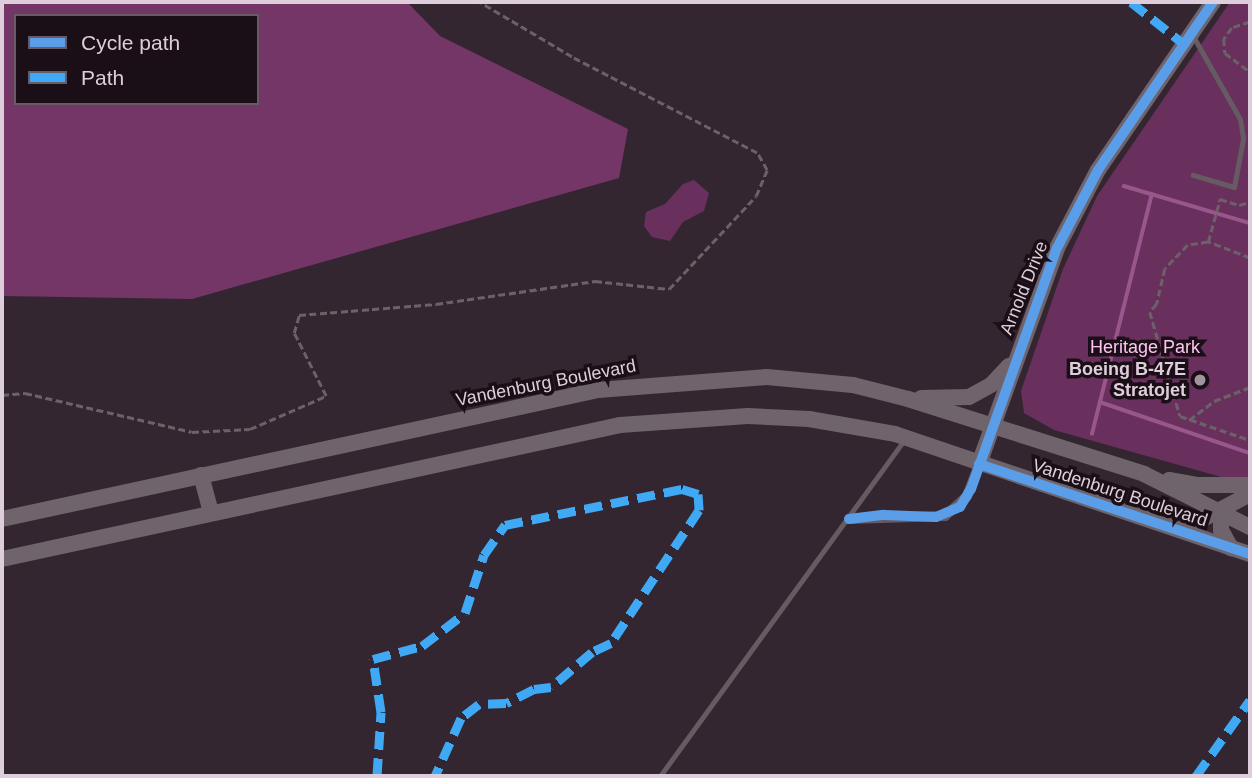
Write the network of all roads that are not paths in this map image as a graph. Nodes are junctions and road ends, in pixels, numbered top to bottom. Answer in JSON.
{"nodes":[{"id":1,"x":1213,"y":2,"type":"edge"},
{"id":2,"x":1191,"y":34,"type":"junction"},
{"id":3,"x":1193,"y":175,"type":"dead end"},
{"id":4,"x":1013,"y":362,"type":"junction"},
{"id":5,"x":908,"y":399,"type":"junction"},
{"id":6,"x":992,"y":426,"type":"junction"},
{"id":7,"x":906,"y":438,"type":"junction"},
{"id":8,"x":979,"y":464,"type":"junction"},
{"id":9,"x":1144,"y":474,"type":"junction"},
{"id":10,"x":201,"y":475,"type":"junction"},
{"id":11,"x":1250,"y":485,"type":"edge"},
{"id":12,"x":1250,"y":494,"type":"edge"},
{"id":13,"x":1221,"y":510,"type":"junction"},
{"id":14,"x":211,"y":513,"type":"junction"},
{"id":15,"x":2,"y":519,"type":"edge"},
{"id":16,"x":849,"y":519,"type":"junction"},
{"id":17,"x":1157,"y":524,"type":"junction"},
{"id":18,"x":1250,"y":527,"type":"edge"},
{"id":19,"x":1231,"y":548,"type":"junction"},
{"id":20,"x":1250,"y":554,"type":"edge"},
{"id":21,"x":2,"y":559,"type":"edge"},
{"id":22,"x":660,"y":776,"type":"edge"}],
"edges":[{"from":1,"to":2,"type":"main road","name":"Arnold Drive"},
{"from":2,"to":3,"type":"lane"},
{"from":2,"to":4,"type":"main road","name":"Arnold Drive"},
{"from":4,"to":5,"type":"main road"},
{"from":4,"to":6,"type":"main road","name":"Arnold Drive"},
{"from":5,"to":6,"type":"main road","name":"Vandenburg Boulevard"},
{"from":5,"to":10,"type":"main road","name":"Vandenburg Boulevard"},
{"from":6,"to":8,"type":"main road","name":"Arnold Drive"},
{"from":6,"to":9,"type":"main road","name":"Vandenburg Boulevard"},
{"from":7,"to":8,"type":"main road","name":"Vandenburg Boulevard"},
{"from":7,"to":14,"type":"main road","name":"Vandenburg Boulevard"},
{"from":7,"to":16,"type":"lane"},
{"from":8,"to":16,"type":"street","name":"Arnold Drive"},
{"from":8,"to":17,"type":"main road","name":"Vandenburg Boulevard"},
{"from":9,"to":11,"type":"main road"},
{"from":9,"to":13,"type":"main road","name":"Vandenburg Boulevard"},
{"from":10,"to":14,"type":"main road"},
{"from":10,"to":15,"type":"main road","name":"Vandenburg Boulevard"},
{"from":12,"to":13,"type":"main road"},
{"from":13,"to":17,"type":"main road"},
{"from":13,"to":18,"type":"main road","name":"Vandenburg Boulevard"},
{"from":13,"to":19,"type":"main road"},
{"from":14,"to":21,"type":"main road","name":"Vandenburg Boulevard"},
{"from":16,"to":22,"type":"lane"},
{"from":17,"to":19,"type":"main road","name":"Vandenburg Boulevard"},
{"from":19,"to":20,"type":"main road","name":"Vandenburg Boulevard"}]}
